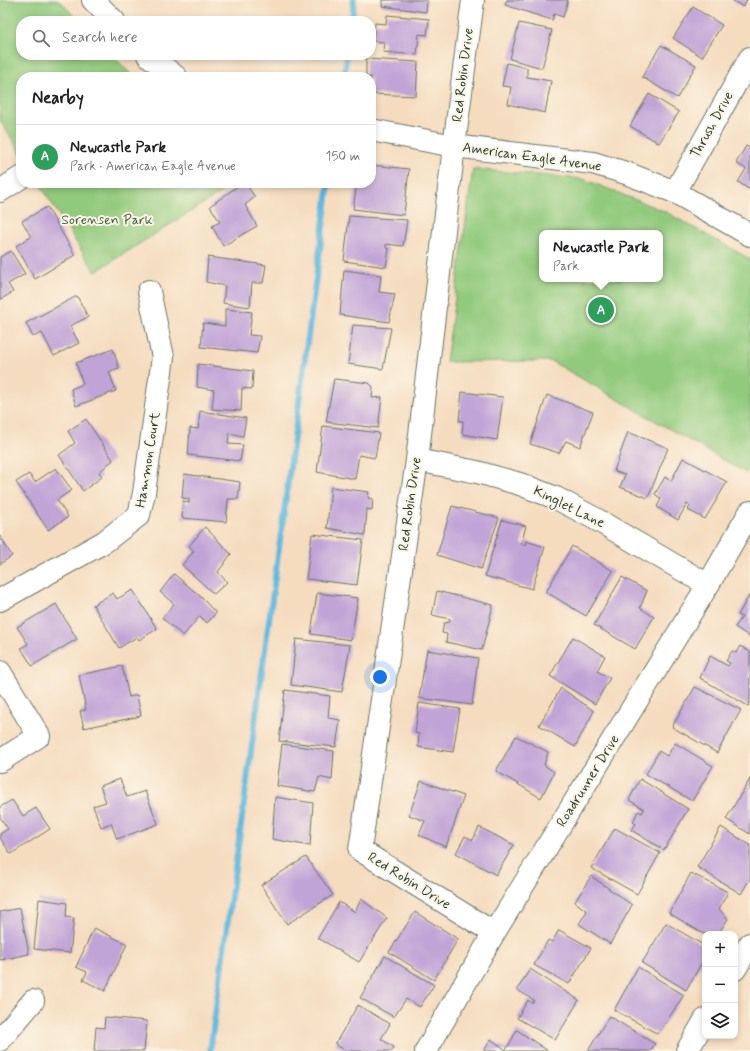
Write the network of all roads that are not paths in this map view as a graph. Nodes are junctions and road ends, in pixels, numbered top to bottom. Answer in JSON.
{"nodes":[{"id":1,"x":93,"y":0,"type":"edge"},
{"id":2,"x":473,"y":0,"type":"edge"},
{"id":3,"x":109,"y":16,"type":"edge"},
{"id":4,"x":750,"y":58,"type":"edge"},
{"id":5,"x":154,"y":60,"type":"edge"},
{"id":6,"x":170,"y":72,"type":"edge"},
{"id":7,"x":376,"y":131,"type":"edge"},
{"id":8,"x":454,"y":146,"type":"junction"},
{"id":9,"x":16,"y":181,"type":"edge"},
{"id":10,"x":0,"y":191,"type":"edge"},
{"id":11,"x":675,"y":192,"type":"junction"},
{"id":12,"x":750,"y":236,"type":"edge"},
{"id":13,"x":149,"y":291,"type":"dead end"},
{"id":14,"x":417,"y":460,"type":"junction"},
{"id":15,"x":750,"y":512,"type":"edge"},
{"id":16,"x":708,"y":585,"type":"junction"},
{"id":17,"x":0,"y":600,"type":"edge"},
{"id":18,"x":0,"y":672,"type":"edge"},
{"id":19,"x":0,"y":761,"type":"edge"},
{"id":20,"x":494,"y":933,"type":"junction"},
{"id":21,"x":750,"y":944,"type":"edge"},
{"id":22,"x":736,"y":967,"type":"edge"},
{"id":23,"x":33,"y":1001,"type":"dead end"},
{"id":24,"x":702,"y":1025,"type":"edge"},
{"id":25,"x":0,"y":1040,"type":"edge"},
{"id":26,"x":426,"y":1051,"type":"edge"},
{"id":27,"x":687,"y":1051,"type":"edge"}],
"edges":[{"from":1,"to":3,"type":"street"},
{"from":2,"to":8,"type":"street","name":"Red Robin Drive"},
{"from":4,"to":11,"type":"street","name":"Thrush Drive"},
{"from":5,"to":6,"type":"street"},
{"from":7,"to":8,"type":"street","name":"American Eagle Avenue"},
{"from":8,"to":11,"type":"street","name":"American Eagle Avenue"},
{"from":8,"to":14,"type":"street","name":"Red Robin Drive"},
{"from":9,"to":10,"type":"street"},
{"from":11,"to":12,"type":"street","name":"American Eagle Avenue"},
{"from":13,"to":17,"type":"street","name":"Hammon Court"},
{"from":14,"to":16,"type":"street","name":"Kinglet Lane"},
{"from":14,"to":20,"type":"street","name":"Red Robin Drive"},
{"from":15,"to":16,"type":"street","name":"Roadrunner Drive"},
{"from":16,"to":20,"type":"street","name":"Roadrunner Drive"},
{"from":18,"to":19,"type":"street"},
{"from":20,"to":26,"type":"street","name":"Roadrunner Drive"},
{"from":21,"to":22,"type":"street"},
{"from":23,"to":25,"type":"street"},
{"from":24,"to":27,"type":"street"}]}
